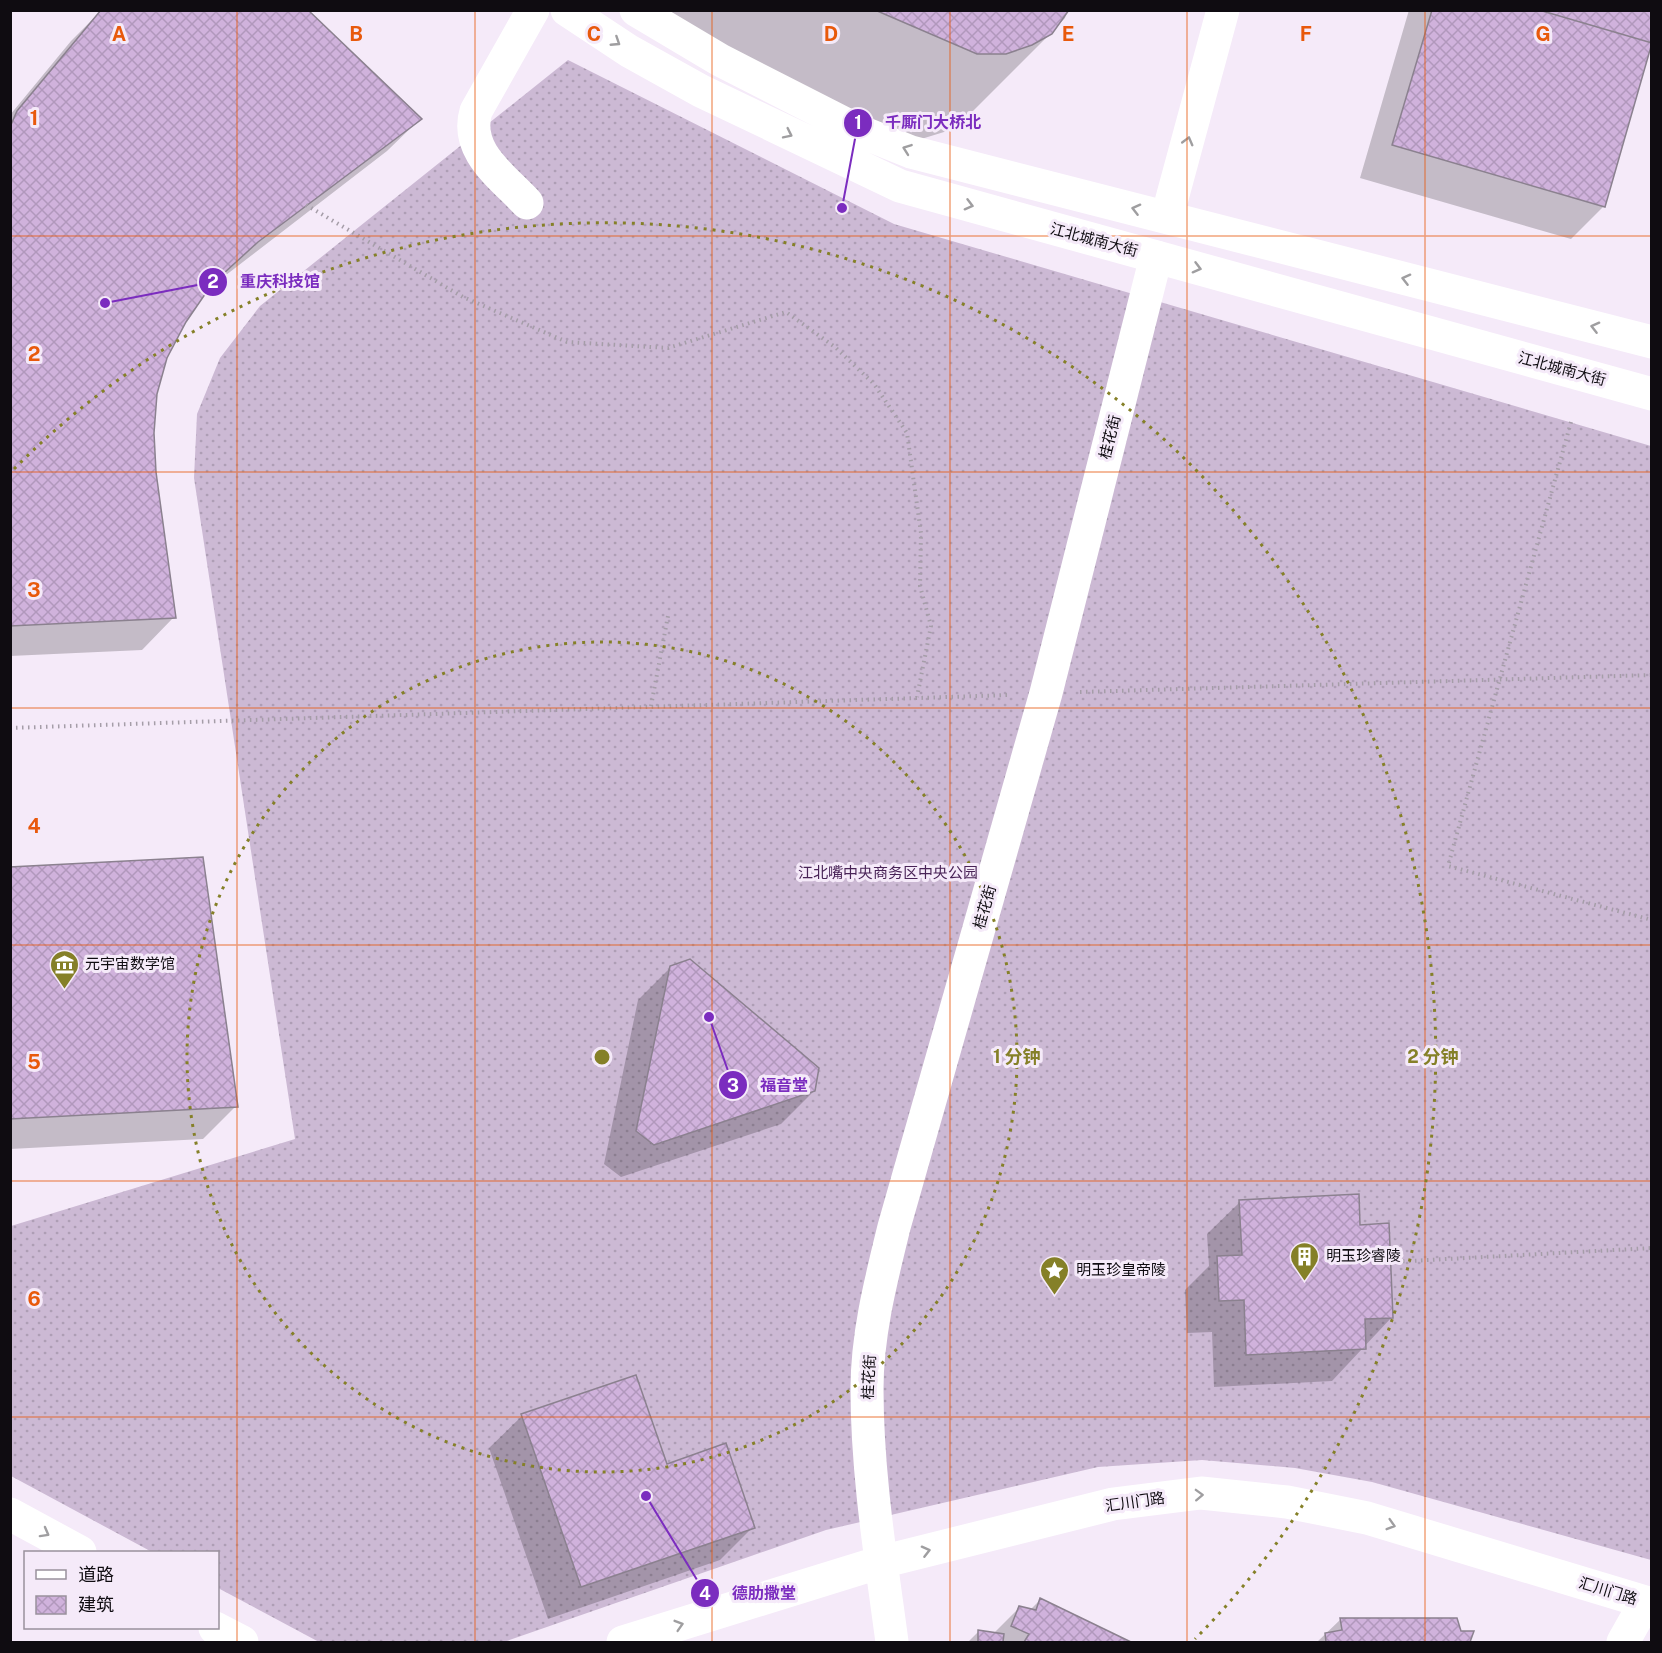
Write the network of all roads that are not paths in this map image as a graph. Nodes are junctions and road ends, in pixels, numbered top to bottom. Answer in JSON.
{"nodes":[{"id":1,"x":532,"y":10,"type":"edge"},
{"id":2,"x":567,"y":10,"type":"edge"},
{"id":3,"x":636,"y":10,"type":"edge"},
{"id":4,"x":1223,"y":10,"type":"edge"},
{"id":5,"x":527,"y":203,"type":"dead end"},
{"id":6,"x":1167,"y":217,"type":"junction"},
{"id":7,"x":1156,"y":257,"type":"junction"},
{"id":8,"x":1652,"y":342,"type":"edge"},
{"id":9,"x":1652,"y":394,"type":"edge"},
{"id":10,"x":10,"y":1514,"type":"edge"},
{"id":11,"x":78,"y":1551,"type":"edge"},
{"id":12,"x":881,"y":1562,"type":"junction"},
{"id":13,"x":1648,"y":1603,"type":"edge"},
{"id":14,"x":217,"y":1629,"type":"edge"},
{"id":15,"x":242,"y":1642,"type":"edge"},
{"id":16,"x":623,"y":1642,"type":"edge"},
{"id":17,"x":892,"y":1642,"type":"edge"},
{"id":18,"x":1623,"y":1642,"type":"edge"}],
"edges":[{"from":1,"to":5,"type":"street"},
{"from":2,"to":7,"type":"street","name":"江北城南大街","one_way":true},
{"from":6,"to":3,"type":"street","one_way":true},
{"from":6,"to":4,"type":"street","one_way":true},
{"from":8,"to":6,"type":"street","one_way":true},
{"from":7,"to":9,"type":"street","name":"江北城南大街","one_way":true},
{"from":7,"to":12,"type":"street","name":"桂花街"},
{"from":10,"to":11,"type":"street","one_way":true},
{"from":12,"to":13,"type":"street","name":"汇川门路","one_way":true},
{"from":16,"to":12,"type":"street","name":"汇川门路","one_way":true},
{"from":12,"to":17,"type":"street","name":"桂花街"},
{"from":13,"to":18,"type":"street"},
{"from":14,"to":15,"type":"street"}]}
